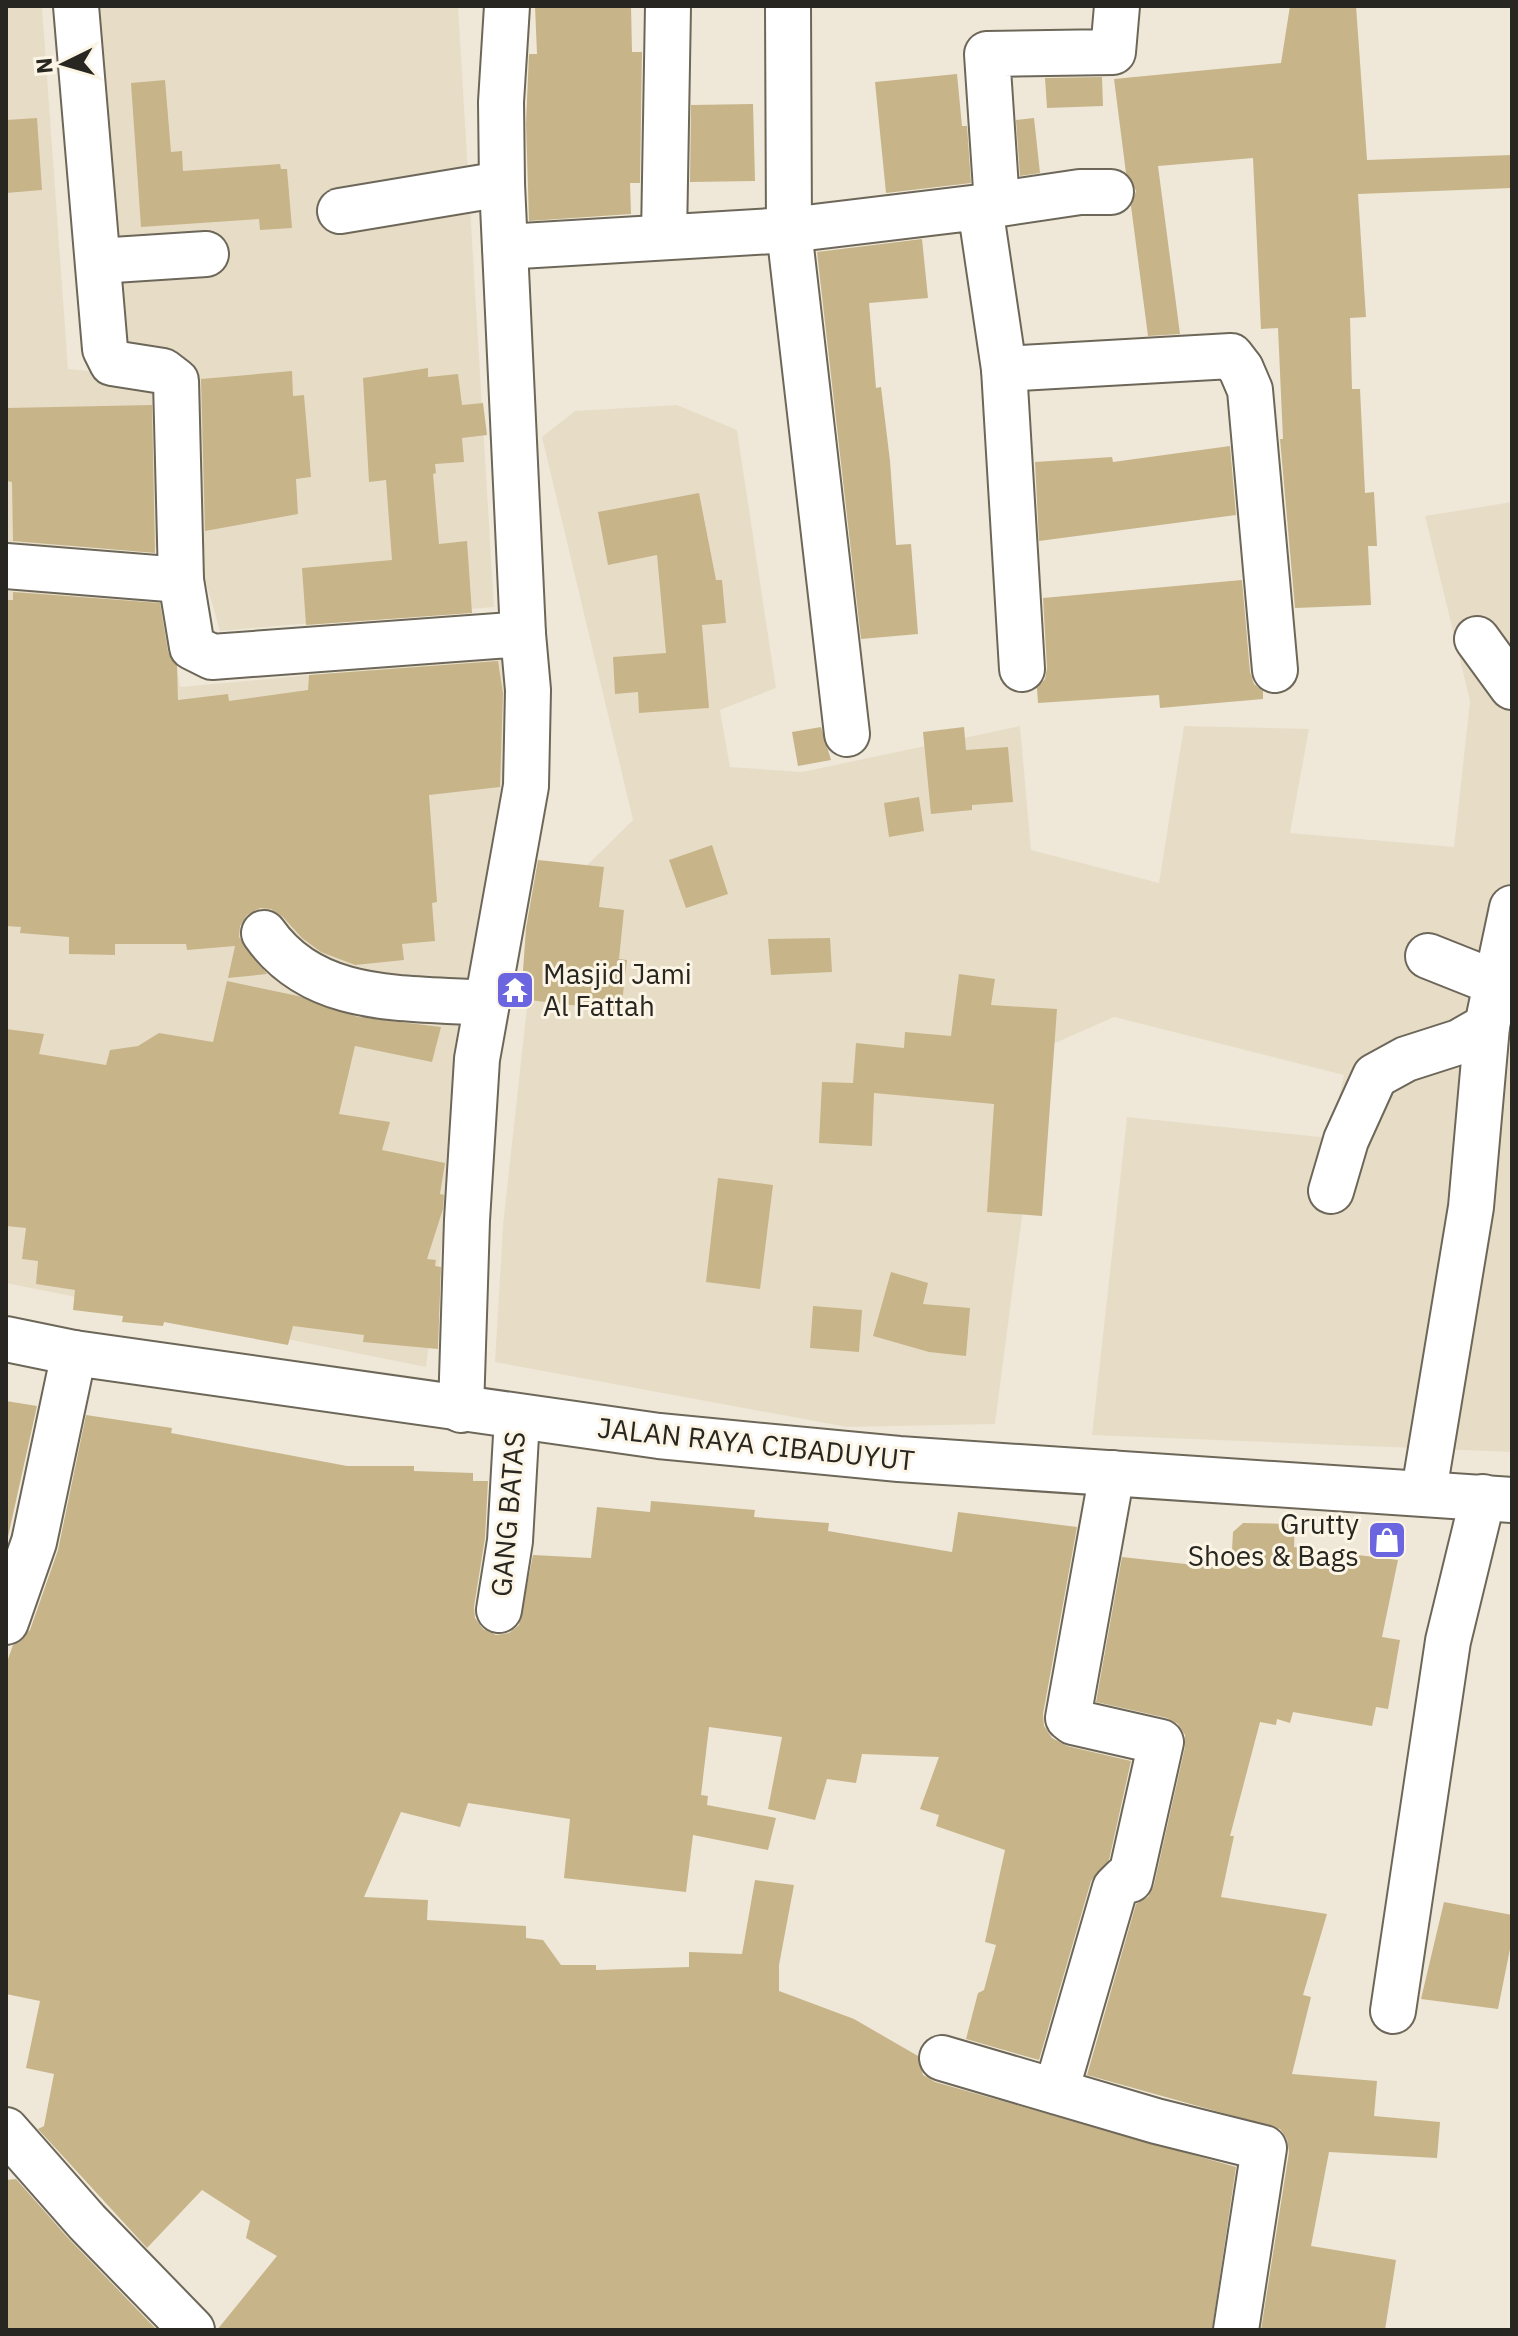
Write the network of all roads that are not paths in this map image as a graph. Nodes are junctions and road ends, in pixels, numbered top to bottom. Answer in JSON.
{"nodes":[{"id":1,"x":76,"y":6,"type":"edge"},
{"id":2,"x":507,"y":6,"type":"edge"},
{"id":3,"x":668,"y":6,"type":"edge"},
{"id":4,"x":788,"y":6,"type":"edge"},
{"id":5,"x":1117,"y":6,"type":"edge"},
{"id":6,"x":502,"y":184,"type":"junction"},
{"id":7,"x":1111,"y":192,"type":"dead end"},
{"id":8,"x":988,"y":205,"type":"junction"},
{"id":9,"x":340,"y":211,"type":"dead end"},
{"id":10,"x":789,"y":230,"type":"junction"},
{"id":11,"x":664,"y":237,"type":"junction"},
{"id":12,"x":505,"y":247,"type":"junction"},
{"id":13,"x":206,"y":254,"type":"dead end"},
{"id":14,"x":98,"y":261,"type":"junction"},
{"id":15,"x":1004,"y":369,"type":"junction"},
{"id":16,"x":6,"y":566,"type":"edge"},
{"id":17,"x":181,"y":580,"type":"junction"},
{"id":18,"x":523,"y":634,"type":"junction"},
{"id":19,"x":1477,"y":639,"type":"dead end"},
{"id":20,"x":1022,"y":669,"type":"dead end"},
{"id":21,"x":1275,"y":670,"type":"dead end"},
{"id":22,"x":1510,"y":679,"type":"edge"},
{"id":23,"x":847,"y":734,"type":"dead end"},
{"id":24,"x":1512,"y":908,"type":"edge"},
{"id":25,"x":264,"y":933,"type":"dead end"},
{"id":26,"x":1428,"y":956,"type":"dead end"},
{"id":27,"x":1496,"y":983,"type":"junction"},
{"id":28,"x":486,"y":1003,"type":"junction"},
{"id":29,"x":1487,"y":1026,"type":"junction"},
{"id":30,"x":1331,"y":1191,"type":"dead end"},
{"id":31,"x":6,"y":1339,"type":"edge"},
{"id":32,"x":74,"y":1353,"type":"junction"},
{"id":33,"x":461,"y":1410,"type":"junction"},
{"id":34,"x":517,"y":1418,"type":"junction"},
{"id":35,"x":1112,"y":1473,"type":"junction"},
{"id":36,"x":1424,"y":1491,"type":"junction"},
{"id":37,"x":1498,"y":1498,"type":"edge"},
{"id":38,"x":499,"y":1610,"type":"dead end"},
{"id":39,"x":6,"y":1622,"type":"edge"},
{"id":40,"x":1393,"y":2011,"type":"dead end"},
{"id":41,"x":942,"y":2058,"type":"dead end"},
{"id":42,"x":1056,"y":2091,"type":"junction"},
{"id":43,"x":6,"y":2130,"type":"edge"},
{"id":44,"x":192,"y":2330,"type":"edge"},
{"id":45,"x":1236,"y":2330,"type":"edge"}],
"edges":[{"from":1,"to":14,"type":"street"},
{"from":2,"to":6,"type":"street"},
{"from":3,"to":11,"type":"street"},
{"from":4,"to":10,"type":"street"},
{"from":5,"to":8,"type":"street"},
{"from":6,"to":9,"type":"street"},
{"from":6,"to":12,"type":"street"},
{"from":7,"to":8,"type":"street"},
{"from":8,"to":10,"type":"street"},
{"from":8,"to":15,"type":"street"},
{"from":10,"to":11,"type":"street"},
{"from":10,"to":23,"type":"street"},
{"from":11,"to":12,"type":"street"},
{"from":12,"to":18,"type":"street"},
{"from":13,"to":14,"type":"street"},
{"from":14,"to":17,"type":"street"},
{"from":15,"to":20,"type":"street"},
{"from":15,"to":21,"type":"street"},
{"from":16,"to":17,"type":"street"},
{"from":17,"to":18,"type":"street"},
{"from":18,"to":28,"type":"street"},
{"from":19,"to":22,"type":"street"},
{"from":24,"to":27,"type":"street"},
{"from":25,"to":28,"type":"street"},
{"from":26,"to":27,"type":"street"},
{"from":27,"to":29,"type":"street"},
{"from":28,"to":33,"type":"street"},
{"from":29,"to":30,"type":"street"},
{"from":29,"to":36,"type":"street"},
{"from":31,"to":32,"type":"street","name":"JALAN RAYA CIBADUYUT"},
{"from":32,"to":33,"type":"street","name":"JALAN RAYA CIBADUYUT"},
{"from":32,"to":39,"type":"street"},
{"from":33,"to":34,"type":"street","name":"JALAN RAYA CIBADUYUT"},
{"from":34,"to":35,"type":"street","name":"JALAN RAYA CIBADUYUT"},
{"from":34,"to":38,"type":"street","name":"GANG BATAS"},
{"from":35,"to":36,"type":"street","name":"JALAN RAYA CIBADUYUT"},
{"from":35,"to":42,"type":"street"},
{"from":36,"to":37,"type":"street","name":"JALAN RAYA CIBADUYUT"},
{"from":37,"to":40,"type":"street"},
{"from":41,"to":42,"type":"street"},
{"from":42,"to":45,"type":"street"},
{"from":43,"to":44,"type":"street"}]}
